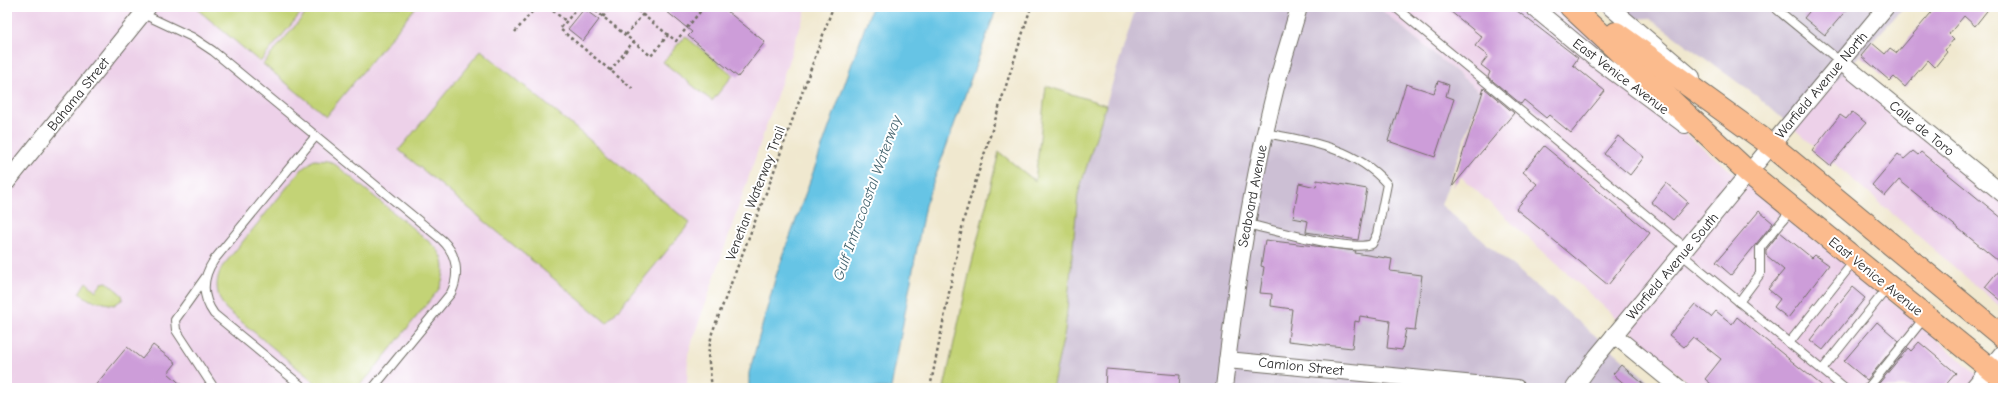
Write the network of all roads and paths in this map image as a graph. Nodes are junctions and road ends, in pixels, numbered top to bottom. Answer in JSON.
{"nodes":[{"id":1,"x":536,"y":7,"type":"edge"},
{"id":2,"x":548,"y":7,"type":"edge"},
{"id":3,"x":578,"y":7,"type":"edge"},
{"id":4,"x":591,"y":7,"type":"edge"},
{"id":5,"x":610,"y":7,"type":"edge"},
{"id":6,"x":633,"y":7,"type":"edge"},
{"id":7,"x":704,"y":7,"type":"edge"},
{"id":8,"x":833,"y":7,"type":"edge"},
{"id":9,"x":1031,"y":7,"type":"edge"},
{"id":10,"x":1299,"y":7,"type":"edge"},
{"id":11,"x":1395,"y":7,"type":"edge"},
{"id":12,"x":1532,"y":7,"type":"edge"},
{"id":13,"x":1571,"y":7,"type":"edge"},
{"id":14,"x":1580,"y":7,"type":"edge"},
{"id":15,"x":1774,"y":7,"type":"edge"},
{"id":16,"x":1886,"y":7,"type":"edge"},
{"id":17,"x":142,"y":9,"type":"edge"},
{"id":18,"x":1616,"y":9,"type":"edge"},
{"id":19,"x":643,"y":14,"type":"junction"},
{"id":20,"x":603,"y":17,"type":"junction"},
{"id":21,"x":566,"y":22,"type":"junction"},
{"id":22,"x":515,"y":32,"type":"dead end"},
{"id":23,"x":626,"y":35,"type":"junction"},
{"id":24,"x":668,"y":35,"type":"junction"},
{"id":25,"x":633,"y":42,"type":"junction"},
{"id":26,"x":1841,"y":62,"type":"junction"},
{"id":27,"x":610,"y":70,"type":"junction"},
{"id":28,"x":633,"y":89,"type":"dead end"},
{"id":29,"x":1265,"y":133,"type":"junction"},
{"id":30,"x":315,"y":137,"type":"junction"},
{"id":31,"x":1771,"y":145,"type":"junction"},
{"id":32,"x":1749,"y":173,"type":"junction"},
{"id":33,"x":7,"y":182,"type":"edge"},
{"id":34,"x":2003,"y":194,"type":"edge"},
{"id":35,"x":1792,"y":208,"type":"junction"},
{"id":36,"x":1247,"y":224,"type":"junction"},
{"id":37,"x":1683,"y":251,"type":"junction"},
{"id":38,"x":1856,"y":260,"type":"junction"},
{"id":39,"x":205,"y":277,"type":"junction"},
{"id":40,"x":1888,"y":286,"type":"junction"},
{"id":41,"x":1739,"y":302,"type":"junction"},
{"id":42,"x":1926,"y":316,"type":"junction"},
{"id":43,"x":1614,"y":335,"type":"junction"},
{"id":44,"x":2003,"y":337,"type":"edge"},
{"id":45,"x":1789,"y":343,"type":"junction"},
{"id":46,"x":1227,"y":360,"type":"junction"},
{"id":47,"x":1999,"y":366,"type":"edge"},
{"id":48,"x":1822,"y":370,"type":"junction"},
{"id":49,"x":214,"y":388,"type":"edge"},
{"id":50,"x":304,"y":388,"type":"edge"},
{"id":51,"x":373,"y":388,"type":"edge"},
{"id":52,"x":712,"y":388,"type":"edge"},
{"id":53,"x":930,"y":388,"type":"edge"},
{"id":54,"x":1224,"y":388,"type":"edge"},
{"id":55,"x":1517,"y":388,"type":"edge"},
{"id":56,"x":1574,"y":388,"type":"edge"},
{"id":57,"x":1679,"y":388,"type":"edge"},
{"id":58,"x":1844,"y":388,"type":"edge"},
{"id":59,"x":1868,"y":388,"type":"edge"},
{"id":60,"x":1973,"y":388,"type":"edge"}],
"edges":[{"from":1,"to":22,"type":"path"},
{"from":2,"to":21,"type":"path"},
{"from":3,"to":21,"type":"path"},
{"from":4,"to":20,"type":"path"},
{"from":5,"to":20,"type":"path"},
{"from":6,"to":19,"type":"path"},
{"from":7,"to":24,"type":"path"},
{"from":8,"to":52,"type":"path","name":"Venetian Waterway Trail"},
{"from":9,"to":53,"type":"path"},
{"from":10,"to":29,"type":"street","name":"Seaboard Avenue"},
{"from":11,"to":37,"type":"lane"},
{"from":12,"to":32,"type":"street","name":"East Venice Avenue"},
{"from":13,"to":32,"type":"main road","name":"East Venice Avenue"},
{"from":14,"to":31,"type":"main road"},
{"from":15,"to":26,"type":"lane"},
{"from":16,"to":26,"type":"street","name":"Warfield Avenue North"},
{"from":17,"to":30,"type":"lane"},
{"from":17,"to":33,"type":"street","name":"Bahama Street"},
{"from":18,"to":31,"type":"street"},
{"from":19,"to":23,"type":"path"},
{"from":19,"to":24,"type":"path"},
{"from":20,"to":23,"type":"path"},
{"from":21,"to":27,"type":"path"},
{"from":23,"to":25,"type":"path"},
{"from":24,"to":25,"type":"path"},
{"from":25,"to":27,"type":"path"},
{"from":26,"to":31,"type":"street","name":"Warfield Avenue North"},
{"from":26,"to":34,"type":"street","name":"Calle de Toro"},
{"from":27,"to":28,"type":"path"},
{"from":29,"to":36,"type":"street","name":"Seaboard Avenue"},
{"from":29,"to":36,"type":"lane"},
{"from":30,"to":39,"type":"lane"},
{"from":30,"to":51,"type":"lane"},
{"from":31,"to":32,"type":"street","name":"Warfield Avenue South"},
{"from":31,"to":44,"type":"main road"},
{"from":32,"to":35,"type":"main road","name":"East Venice Avenue"},
{"from":32,"to":37,"type":"street","name":"Warfield Avenue South"},
{"from":35,"to":38,"type":"main road","name":"East Venice Avenue"},
{"from":35,"to":41,"type":"lane"},
{"from":36,"to":46,"type":"street","name":"Seaboard Avenue"},
{"from":37,"to":41,"type":"lane"},
{"from":37,"to":43,"type":"street","name":"Warfield Avenue South"},
{"from":38,"to":40,"type":"main road","name":"East Venice Avenue"},
{"from":38,"to":45,"type":"lane"},
{"from":39,"to":49,"type":"lane"},
{"from":39,"to":50,"type":"lane"},
{"from":40,"to":42,"type":"main road","name":"East Venice Avenue"},
{"from":40,"to":48,"type":"lane"},
{"from":41,"to":45,"type":"lane"},
{"from":42,"to":47,"type":"main road","name":"East Venice Avenue"},
{"from":42,"to":59,"type":"lane"},
{"from":43,"to":56,"type":"street","name":"Warfield Avenue South"},
{"from":43,"to":57,"type":"street"},
{"from":45,"to":48,"type":"lane"},
{"from":46,"to":54,"type":"street","name":"Seaboard Avenue"},
{"from":46,"to":55,"type":"street","name":"Camion Street"},
{"from":47,"to":60,"type":"street"},
{"from":48,"to":58,"type":"lane"}]}
